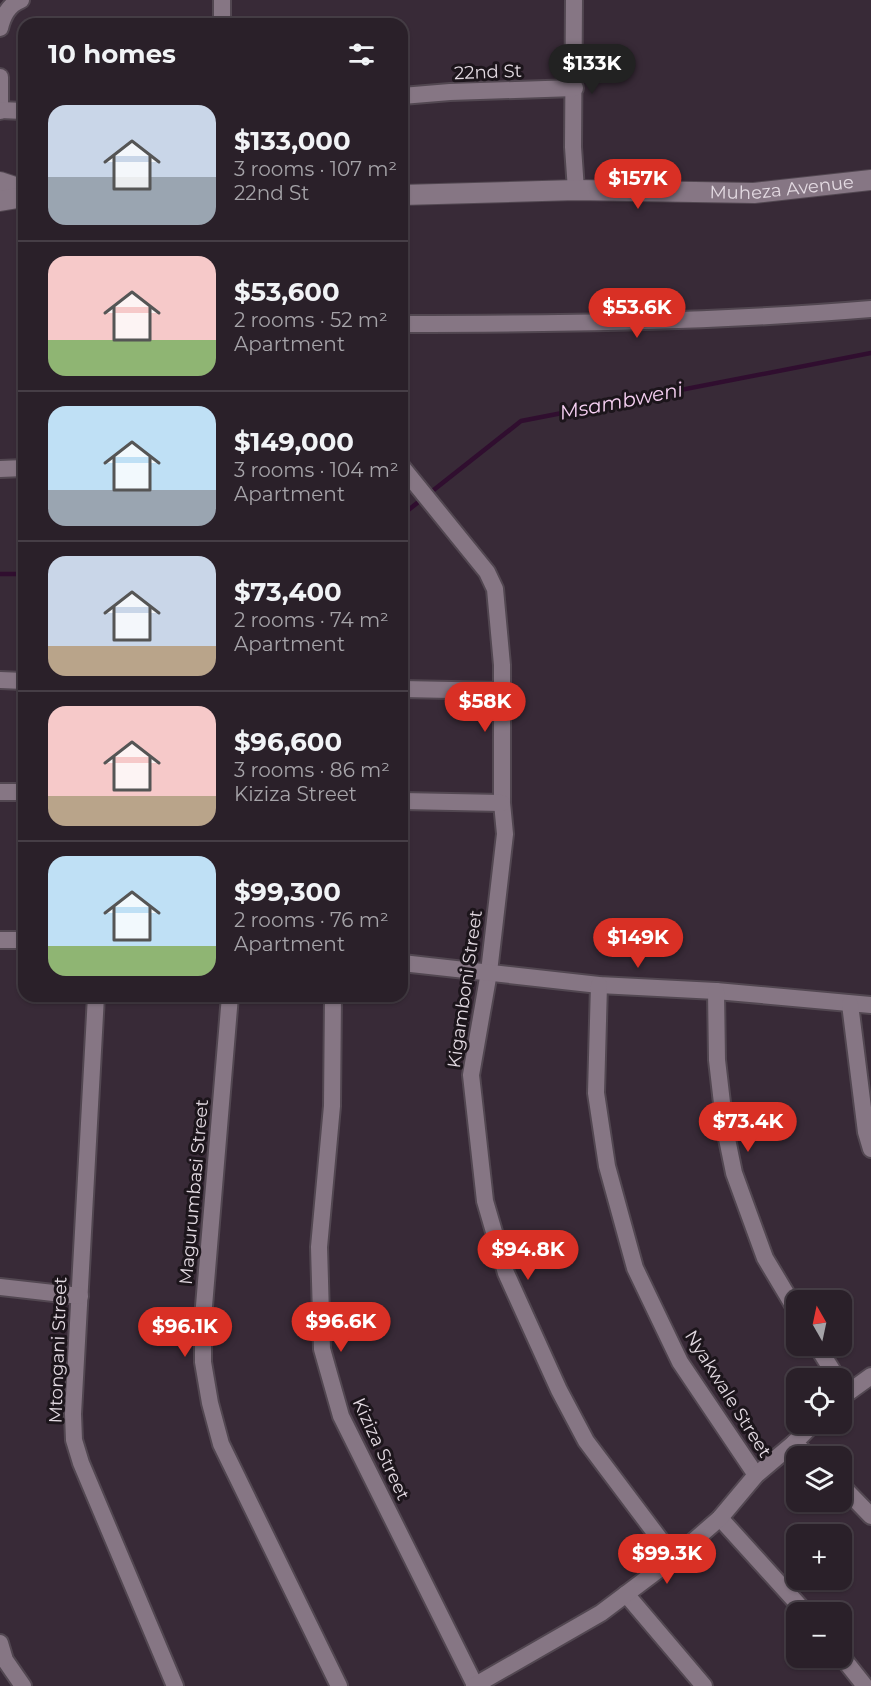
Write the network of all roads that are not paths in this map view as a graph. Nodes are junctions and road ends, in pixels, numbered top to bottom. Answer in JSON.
{"nodes":[{"id":1,"x":21,"y":0,"type":"edge"},
{"id":2,"x":222,"y":0,"type":"edge"},
{"id":3,"x":574,"y":0,"type":"edge"},
{"id":4,"x":222,"y":18,"type":"edge"},
{"id":5,"x":0,"y":28,"type":"edge"},
{"id":6,"x":0,"y":77,"type":"edge"},
{"id":7,"x":575,"y":88,"type":"junction"},
{"id":8,"x":408,"y":96,"type":"edge"},
{"id":9,"x":0,"y":111,"type":"edge"},
{"id":10,"x":18,"y":111,"type":"edge"},
{"id":11,"x":871,"y":180,"type":"edge"},
{"id":12,"x":0,"y":182,"type":"edge"},
{"id":13,"x":18,"y":188,"type":"edge"},
{"id":14,"x":576,"y":190,"type":"junction"},
{"id":15,"x":408,"y":195,"type":"edge"},
{"id":16,"x":18,"y":198,"type":"edge"},
{"id":17,"x":0,"y":201,"type":"edge"},
{"id":18,"x":871,"y":309,"type":"edge"},
{"id":19,"x":408,"y":324,"type":"edge"},
{"id":20,"x":18,"y":468,"type":"edge"},
{"id":21,"x":0,"y":469,"type":"edge"},
{"id":22,"x":408,"y":475,"type":"edge"},
{"id":23,"x":0,"y":680,"type":"edge"},
{"id":24,"x":18,"y":681,"type":"edge"},
{"id":25,"x":408,"y":689,"type":"edge"},
{"id":26,"x":502,"y":691,"type":"junction"},
{"id":27,"x":0,"y":792,"type":"edge"},
{"id":28,"x":18,"y":792,"type":"edge"},
{"id":29,"x":408,"y":801,"type":"edge"},
{"id":30,"x":502,"y":803,"type":"junction"},
{"id":31,"x":0,"y":940,"type":"edge"},
{"id":32,"x":18,"y":940,"type":"edge"},
{"id":33,"x":408,"y":964,"type":"edge"},
{"id":34,"x":489,"y":972,"type":"junction"},
{"id":35,"x":599,"y":984,"type":"junction"},
{"id":36,"x":716,"y":991,"type":"junction"},
{"id":37,"x":96,"y":1002,"type":"edge"},
{"id":38,"x":229,"y":1002,"type":"edge"},
{"id":39,"x":333,"y":1002,"type":"edge"},
{"id":40,"x":850,"y":1004,"type":"junction"},
{"id":41,"x":871,"y":1005,"type":"edge"},
{"id":42,"x":871,"y":1149,"type":"edge"},
{"id":43,"x":0,"y":1287,"type":"edge"},
{"id":44,"x":786,"y":1293,"type":"edge"},
{"id":45,"x":80,"y":1296,"type":"junction"},
{"id":46,"x":871,"y":1376,"type":"edge"},
{"id":47,"x":852,"y":1387,"type":"edge"},
{"id":48,"x":803,"y":1434,"type":"edge"},
{"id":49,"x":794,"y":1443,"type":"junction"},
{"id":50,"x":797,"y":1446,"type":"edge"},
{"id":51,"x":756,"y":1475,"type":"junction"},
{"id":52,"x":852,"y":1496,"type":"edge"},
{"id":53,"x":871,"y":1516,"type":"edge"},
{"id":54,"x":720,"y":1518,"type":"junction"},
{"id":55,"x":674,"y":1558,"type":"junction"},
{"id":56,"x":626,"y":1594,"type":"junction"},
{"id":57,"x":796,"y":1602,"type":"edge"},
{"id":58,"x":0,"y":1643,"type":"edge"},
{"id":59,"x":851,"y":1668,"type":"edge"},
{"id":60,"x":23,"y":1686,"type":"edge"},
{"id":61,"x":175,"y":1686,"type":"edge"},
{"id":62,"x":339,"y":1686,"type":"edge"},
{"id":63,"x":475,"y":1686,"type":"edge"},
{"id":64,"x":704,"y":1686,"type":"edge"},
{"id":65,"x":865,"y":1686,"type":"edge"}],
"edges":[{"from":1,"to":5,"type":"street"},
{"from":2,"to":4,"type":"street"},
{"from":3,"to":7,"type":"street"},
{"from":6,"to":9,"type":"street"},
{"from":7,"to":8,"type":"street","name":"22nd St"},
{"from":7,"to":14,"type":"street"},
{"from":9,"to":10,"type":"street"},
{"from":11,"to":14,"type":"street","name":"Muheza Avenue"},
{"from":12,"to":13,"type":"street"},
{"from":14,"to":15,"type":"street","name":"Muheza Avenue"},
{"from":16,"to":17,"type":"street"},
{"from":18,"to":19,"type":"street"},
{"from":20,"to":21,"type":"street"},
{"from":22,"to":26,"type":"street","name":"Kigamboni Street"},
{"from":23,"to":24,"type":"street"},
{"from":25,"to":26,"type":"street"},
{"from":26,"to":30,"type":"street","name":"Kigamboni Street"},
{"from":27,"to":28,"type":"street"},
{"from":29,"to":30,"type":"street"},
{"from":30,"to":34,"type":"street","name":"Kigamboni Street"},
{"from":31,"to":32,"type":"street"},
{"from":33,"to":34,"type":"street"},
{"from":34,"to":35,"type":"street"},
{"from":34,"to":55,"type":"street","name":"Kigamboni Street"},
{"from":35,"to":36,"type":"street"},
{"from":35,"to":51,"type":"street","name":"Nyakwale Street"},
{"from":36,"to":40,"type":"street"},
{"from":36,"to":44,"type":"street"},
{"from":37,"to":45,"type":"street","name":"Mtongani Street"},
{"from":38,"to":62,"type":"street","name":"Magurumbasi Street"},
{"from":39,"to":63,"type":"street","name":"Kiziza Street"},
{"from":40,"to":41,"type":"street"},
{"from":40,"to":42,"type":"street"},
{"from":43,"to":45,"type":"street"},
{"from":45,"to":61,"type":"street","name":"Mtongani Street"},
{"from":46,"to":47,"type":"street"},
{"from":48,"to":49,"type":"street"},
{"from":49,"to":50,"type":"street"},
{"from":49,"to":51,"type":"street"},
{"from":51,"to":54,"type":"street"},
{"from":52,"to":53,"type":"street"},
{"from":54,"to":55,"type":"street"},
{"from":54,"to":57,"type":"street"},
{"from":55,"to":56,"type":"street"},
{"from":56,"to":63,"type":"street"},
{"from":56,"to":64,"type":"street"},
{"from":58,"to":60,"type":"street"},
{"from":59,"to":65,"type":"street"}]}
